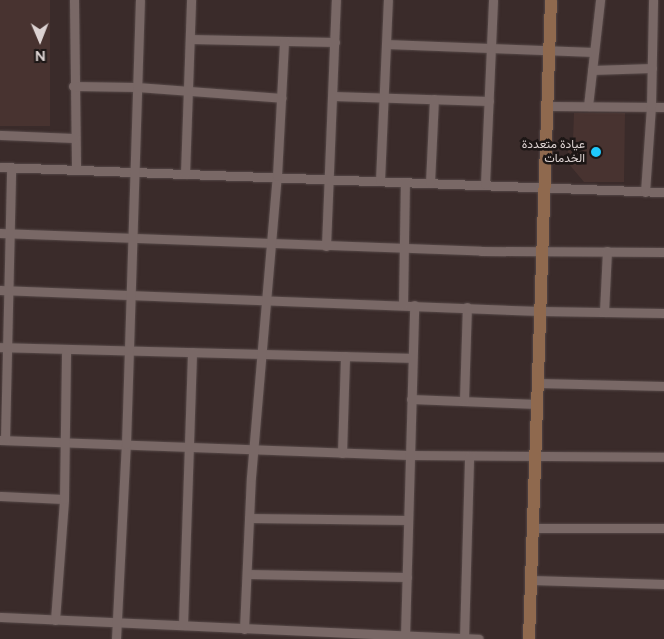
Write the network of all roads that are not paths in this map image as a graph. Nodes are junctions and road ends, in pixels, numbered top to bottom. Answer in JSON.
{"nodes":[{"id":1,"x":74,"y":0,"type":"edge"},
{"id":2,"x":140,"y":0,"type":"edge"},
{"id":3,"x":192,"y":0,"type":"edge"},
{"id":4,"x":336,"y":0,"type":"edge"},
{"id":5,"x":388,"y":0,"type":"edge"},
{"id":6,"x":493,"y":0,"type":"edge"},
{"id":7,"x":550,"y":0,"type":"edge"},
{"id":8,"x":600,"y":0,"type":"edge"},
{"id":9,"x":653,"y":0,"type":"edge"},
{"id":10,"x":190,"y":39,"type":"junction"},
{"id":11,"x":284,"y":42,"type":"junction"},
{"id":12,"x":335,"y":42,"type":"junction"},
{"id":13,"x":386,"y":44,"type":"junction"},
{"id":14,"x":492,"y":49,"type":"junction"},
{"id":15,"x":550,"y":52,"type":"junction"},
{"id":16,"x":594,"y":52,"type":"junction"},
{"id":17,"x":652,"y":68,"type":"junction"},
{"id":18,"x":592,"y":70,"type":"junction"},
{"id":19,"x":73,"y":86,"type":"junction"},
{"id":20,"x":137,"y":87,"type":"junction"},
{"id":21,"x":188,"y":91,"type":"junction"},
{"id":22,"x":333,"y":96,"type":"junction"},
{"id":23,"x":282,"y":98,"type":"junction"},
{"id":24,"x":384,"y":98,"type":"junction"},
{"id":25,"x":434,"y":99,"type":"junction"},
{"id":26,"x":489,"y":101,"type":"junction"},
{"id":27,"x":547,"y":106,"type":"junction"},
{"id":28,"x":588,"y":106,"type":"junction"},
{"id":29,"x":651,"y":107,"type":"junction"},
{"id":30,"x":664,"y":107,"type":"edge"},
{"id":31,"x":0,"y":135,"type":"edge"},
{"id":32,"x":75,"y":138,"type":"junction"},
{"id":33,"x":0,"y":167,"type":"edge"},
{"id":34,"x":11,"y":167,"type":"junction"},
{"id":35,"x":76,"y":169,"type":"junction"},
{"id":36,"x":134,"y":172,"type":"junction"},
{"id":37,"x":185,"y":174,"type":"junction"},
{"id":38,"x":277,"y":176,"type":"junction"},
{"id":39,"x":329,"y":179,"type":"junction"},
{"id":40,"x":380,"y":181,"type":"junction"},
{"id":41,"x":405,"y":182,"type":"junction"},
{"id":42,"x":430,"y":182,"type":"junction"},
{"id":43,"x":485,"y":184,"type":"junction"},
{"id":44,"x":543,"y":188,"type":"junction"},
{"id":45,"x":645,"y":192,"type":"junction"},
{"id":46,"x":664,"y":192,"type":"edge"},
{"id":47,"x":5,"y":234,"type":"edge"},
{"id":48,"x":133,"y":238,"type":"junction"},
{"id":49,"x":270,"y":244,"type":"junction"},
{"id":50,"x":326,"y":246,"type":"junction"},
{"id":51,"x":403,"y":247,"type":"junction"},
{"id":52,"x":542,"y":251,"type":"junction"},
{"id":53,"x":607,"y":251,"type":"junction"},
{"id":54,"x":664,"y":252,"type":"edge"},
{"id":55,"x":4,"y":290,"type":"edge"},
{"id":56,"x":131,"y":294,"type":"junction"},
{"id":57,"x":266,"y":299,"type":"junction"},
{"id":58,"x":403,"y":305,"type":"junction"},
{"id":59,"x":414,"y":305,"type":"junction"},
{"id":60,"x":466,"y":307,"type":"junction"},
{"id":61,"x":540,"y":311,"type":"junction"},
{"id":62,"x":604,"y":312,"type":"junction"},
{"id":63,"x":664,"y":313,"type":"edge"},
{"id":64,"x":4,"y":348,"type":"edge"},
{"id":65,"x":66,"y":349,"type":"junction"},
{"id":66,"x":128,"y":351,"type":"junction"},
{"id":67,"x":192,"y":352,"type":"junction"},
{"id":68,"x":262,"y":354,"type":"junction"},
{"id":69,"x":345,"y":356,"type":"junction"},
{"id":70,"x":412,"y":358,"type":"junction"},
{"id":71,"x":538,"y":383,"type":"junction"},
{"id":72,"x":664,"y":386,"type":"edge"},
{"id":73,"x":411,"y":399,"type":"junction"},
{"id":74,"x":464,"y":400,"type":"junction"},
{"id":75,"x":537,"y":404,"type":"junction"},
{"id":76,"x":3,"y":440,"type":"edge"},
{"id":77,"x":66,"y":442,"type":"junction"},
{"id":78,"x":126,"y":444,"type":"junction"},
{"id":79,"x":189,"y":447,"type":"junction"},
{"id":80,"x":254,"y":449,"type":"junction"},
{"id":81,"x":342,"y":452,"type":"junction"},
{"id":82,"x":409,"y":455,"type":"junction"},
{"id":83,"x":469,"y":456,"type":"junction"},
{"id":84,"x":536,"y":457,"type":"junction"},
{"id":85,"x":664,"y":458,"type":"edge"},
{"id":86,"x":0,"y":496,"type":"edge"},
{"id":87,"x":64,"y":499,"type":"junction"},
{"id":88,"x":249,"y":518,"type":"junction"},
{"id":89,"x":408,"y":520,"type":"junction"},
{"id":90,"x":532,"y":528,"type":"junction"},
{"id":91,"x":664,"y":528,"type":"edge"},
{"id":92,"x":248,"y":574,"type":"junction"},
{"id":93,"x":407,"y":577,"type":"junction"},
{"id":94,"x":531,"y":580,"type":"junction"},
{"id":95,"x":664,"y":584,"type":"edge"},
{"id":96,"x":0,"y":617,"type":"edge"},
{"id":97,"x":55,"y":620,"type":"junction"},
{"id":98,"x":116,"y":622,"type":"junction"},
{"id":99,"x":183,"y":625,"type":"junction"},
{"id":100,"x":244,"y":629,"type":"junction"},
{"id":101,"x":275,"y":635,"type":"edge"},
{"id":102,"x":367,"y":637,"type":"edge"},
{"id":103,"x":405,"y":637,"type":"junction"},
{"id":104,"x":116,"y":639,"type":"edge"},
{"id":105,"x":464,"y":639,"type":"edge"},
{"id":106,"x":478,"y":639,"type":"edge"},
{"id":107,"x":529,"y":639,"type":"edge"}],
"edges":[{"from":1,"to":19,"type":"street"},
{"from":2,"to":20,"type":"street"},
{"from":3,"to":10,"type":"street"},
{"from":4,"to":12,"type":"street"},
{"from":5,"to":13,"type":"street"},
{"from":6,"to":14,"type":"street"},
{"from":7,"to":15,"type":"street"},
{"from":8,"to":16,"type":"street"},
{"from":9,"to":17,"type":"street"},
{"from":10,"to":11,"type":"street"},
{"from":10,"to":21,"type":"street"},
{"from":11,"to":12,"type":"street"},
{"from":11,"to":23,"type":"street"},
{"from":12,"to":22,"type":"street"},
{"from":13,"to":14,"type":"street"},
{"from":13,"to":24,"type":"street"},
{"from":14,"to":15,"type":"street"},
{"from":14,"to":26,"type":"street"},
{"from":15,"to":16,"type":"street"},
{"from":15,"to":27,"type":"street"},
{"from":16,"to":18,"type":"street"},
{"from":17,"to":18,"type":"street"},
{"from":17,"to":29,"type":"street"},
{"from":18,"to":28,"type":"street"},
{"from":19,"to":20,"type":"street"},
{"from":19,"to":32,"type":"street"},
{"from":20,"to":21,"type":"street"},
{"from":20,"to":36,"type":"street"},
{"from":21,"to":23,"type":"street"},
{"from":21,"to":37,"type":"street"},
{"from":22,"to":24,"type":"street"},
{"from":22,"to":39,"type":"street"},
{"from":23,"to":38,"type":"street"},
{"from":24,"to":25,"type":"street"},
{"from":24,"to":40,"type":"street"},
{"from":25,"to":26,"type":"street"},
{"from":25,"to":42,"type":"street"},
{"from":26,"to":43,"type":"street"},
{"from":27,"to":28,"type":"street"},
{"from":27,"to":44,"type":"street"},
{"from":28,"to":29,"type":"street"},
{"from":29,"to":30,"type":"street"},
{"from":29,"to":45,"type":"street"},
{"from":31,"to":32,"type":"street"},
{"from":32,"to":35,"type":"street"},
{"from":33,"to":34,"type":"street"},
{"from":34,"to":35,"type":"street"},
{"from":34,"to":47,"type":"street"},
{"from":35,"to":36,"type":"street"},
{"from":36,"to":37,"type":"street"},
{"from":36,"to":48,"type":"street"},
{"from":37,"to":38,"type":"street"},
{"from":38,"to":39,"type":"street"},
{"from":38,"to":49,"type":"street"},
{"from":39,"to":40,"type":"street"},
{"from":39,"to":50,"type":"street"},
{"from":40,"to":41,"type":"street"},
{"from":41,"to":42,"type":"street"},
{"from":41,"to":51,"type":"street"},
{"from":42,"to":43,"type":"street"},
{"from":43,"to":44,"type":"street"},
{"from":44,"to":45,"type":"street"},
{"from":44,"to":52,"type":"street"},
{"from":45,"to":46,"type":"street"},
{"from":47,"to":48,"type":"street"},
{"from":47,"to":55,"type":"street"},
{"from":48,"to":49,"type":"street"},
{"from":48,"to":56,"type":"street"},
{"from":49,"to":50,"type":"street"},
{"from":49,"to":57,"type":"street"},
{"from":50,"to":51,"type":"street"},
{"from":51,"to":52,"type":"street"},
{"from":51,"to":58,"type":"street"},
{"from":52,"to":53,"type":"street"},
{"from":52,"to":61,"type":"street"},
{"from":53,"to":54,"type":"street"},
{"from":53,"to":62,"type":"street"},
{"from":55,"to":56,"type":"street"},
{"from":55,"to":64,"type":"street"},
{"from":56,"to":57,"type":"street"},
{"from":56,"to":66,"type":"street"},
{"from":57,"to":58,"type":"street"},
{"from":57,"to":68,"type":"street"},
{"from":58,"to":59,"type":"street"},
{"from":59,"to":60,"type":"street"},
{"from":59,"to":70,"type":"street"},
{"from":60,"to":61,"type":"street"},
{"from":60,"to":74,"type":"street"},
{"from":61,"to":62,"type":"street"},
{"from":61,"to":71,"type":"street"},
{"from":62,"to":63,"type":"street"},
{"from":64,"to":65,"type":"street"},
{"from":64,"to":76,"type":"street"},
{"from":65,"to":66,"type":"street"},
{"from":65,"to":77,"type":"street"},
{"from":66,"to":67,"type":"street"},
{"from":66,"to":78,"type":"street"},
{"from":67,"to":68,"type":"street"},
{"from":67,"to":79,"type":"street"},
{"from":68,"to":69,"type":"street"},
{"from":68,"to":80,"type":"street"},
{"from":69,"to":70,"type":"street"},
{"from":69,"to":81,"type":"street"},
{"from":70,"to":73,"type":"street"},
{"from":71,"to":72,"type":"street"},
{"from":71,"to":75,"type":"street"},
{"from":73,"to":74,"type":"street"},
{"from":73,"to":82,"type":"street"},
{"from":74,"to":75,"type":"street"},
{"from":75,"to":84,"type":"street"},
{"from":76,"to":77,"type":"street"},
{"from":77,"to":78,"type":"street"},
{"from":77,"to":87,"type":"street"},
{"from":78,"to":79,"type":"street"},
{"from":78,"to":98,"type":"street"},
{"from":79,"to":80,"type":"street"},
{"from":79,"to":99,"type":"street"},
{"from":80,"to":81,"type":"street"},
{"from":80,"to":88,"type":"street"},
{"from":81,"to":82,"type":"street"},
{"from":82,"to":83,"type":"street"},
{"from":82,"to":89,"type":"street"},
{"from":83,"to":84,"type":"street"},
{"from":83,"to":105,"type":"street"},
{"from":84,"to":85,"type":"street"},
{"from":84,"to":90,"type":"street"},
{"from":86,"to":87,"type":"street"},
{"from":87,"to":97,"type":"street"},
{"from":88,"to":89,"type":"street"},
{"from":88,"to":92,"type":"street"},
{"from":89,"to":93,"type":"street"},
{"from":90,"to":91,"type":"street"},
{"from":90,"to":94,"type":"street"},
{"from":92,"to":93,"type":"street"},
{"from":92,"to":100,"type":"street"},
{"from":93,"to":103,"type":"street"},
{"from":94,"to":95,"type":"street"},
{"from":94,"to":107,"type":"street"},
{"from":96,"to":97,"type":"street"},
{"from":97,"to":98,"type":"street"},
{"from":98,"to":99,"type":"street"},
{"from":98,"to":104,"type":"street"},
{"from":99,"to":100,"type":"street"},
{"from":100,"to":101,"type":"street"},
{"from":101,"to":102,"type":"street"},
{"from":102,"to":103,"type":"street"},
{"from":103,"to":105,"type":"street"},
{"from":105,"to":106,"type":"street"}]}
